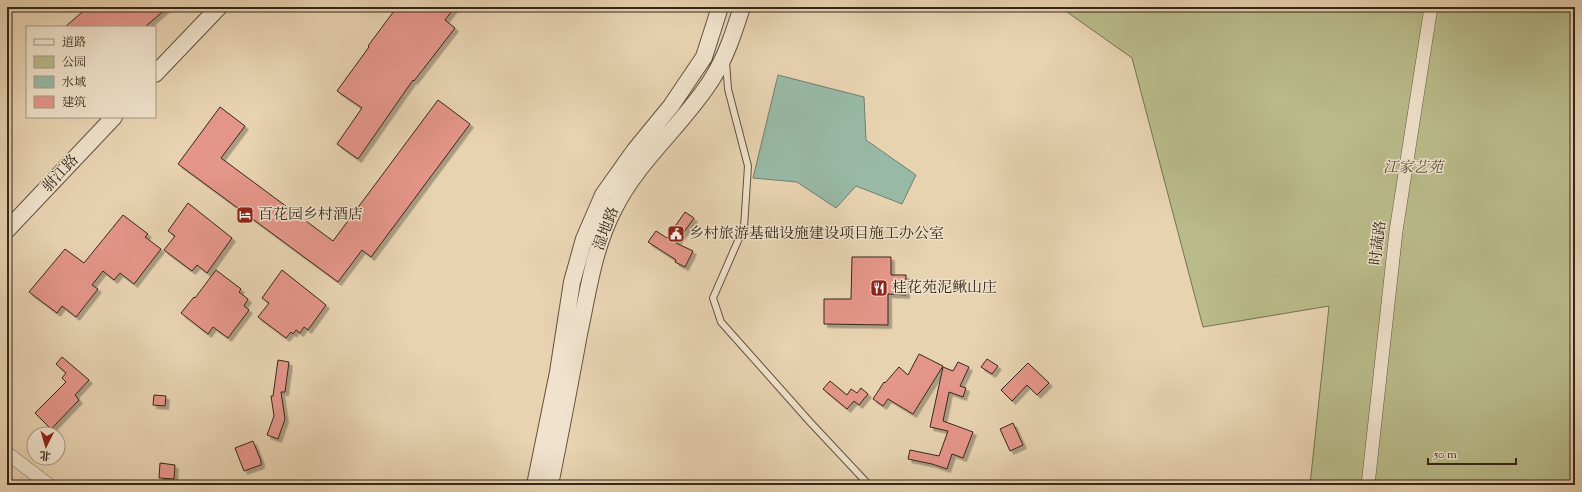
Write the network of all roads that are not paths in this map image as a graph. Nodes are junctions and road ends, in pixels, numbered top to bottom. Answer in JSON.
{"nodes":[{"id":1,"x":218,"y":7,"type":"edge"},
{"id":2,"x":720,"y":7,"type":"edge"},
{"id":3,"x":742,"y":7,"type":"edge"},
{"id":4,"x":1431,"y":7,"type":"edge"},
{"id":5,"x":725,"y":54,"type":"junction"},
{"id":6,"x":156,"y":73,"type":"edge"},
{"id":7,"x":113,"y":118,"type":"edge"},
{"id":8,"x":7,"y":230,"type":"edge"},
{"id":9,"x":7,"y":453,"type":"edge"},
{"id":10,"x":49,"y":485,"type":"edge"},
{"id":11,"x":535,"y":485,"type":"edge"},
{"id":12,"x":550,"y":485,"type":"edge"},
{"id":13,"x":870,"y":485,"type":"edge"},
{"id":14,"x":1368,"y":485,"type":"edge"}],
"edges":[{"from":1,"to":6,"type":"street"},
{"from":2,"to":11,"type":"street","name":"湿地路"},
{"from":3,"to":5,"type":"street","name":"湿地路"},
{"from":4,"to":14,"type":"street","name":"时蔬路"},
{"from":5,"to":12,"type":"street","name":"湿地路"},
{"from":5,"to":13,"type":"lane"},
{"from":7,"to":8,"type":"street","name":"驸江路"},
{"from":9,"to":10,"type":"street"}]}
